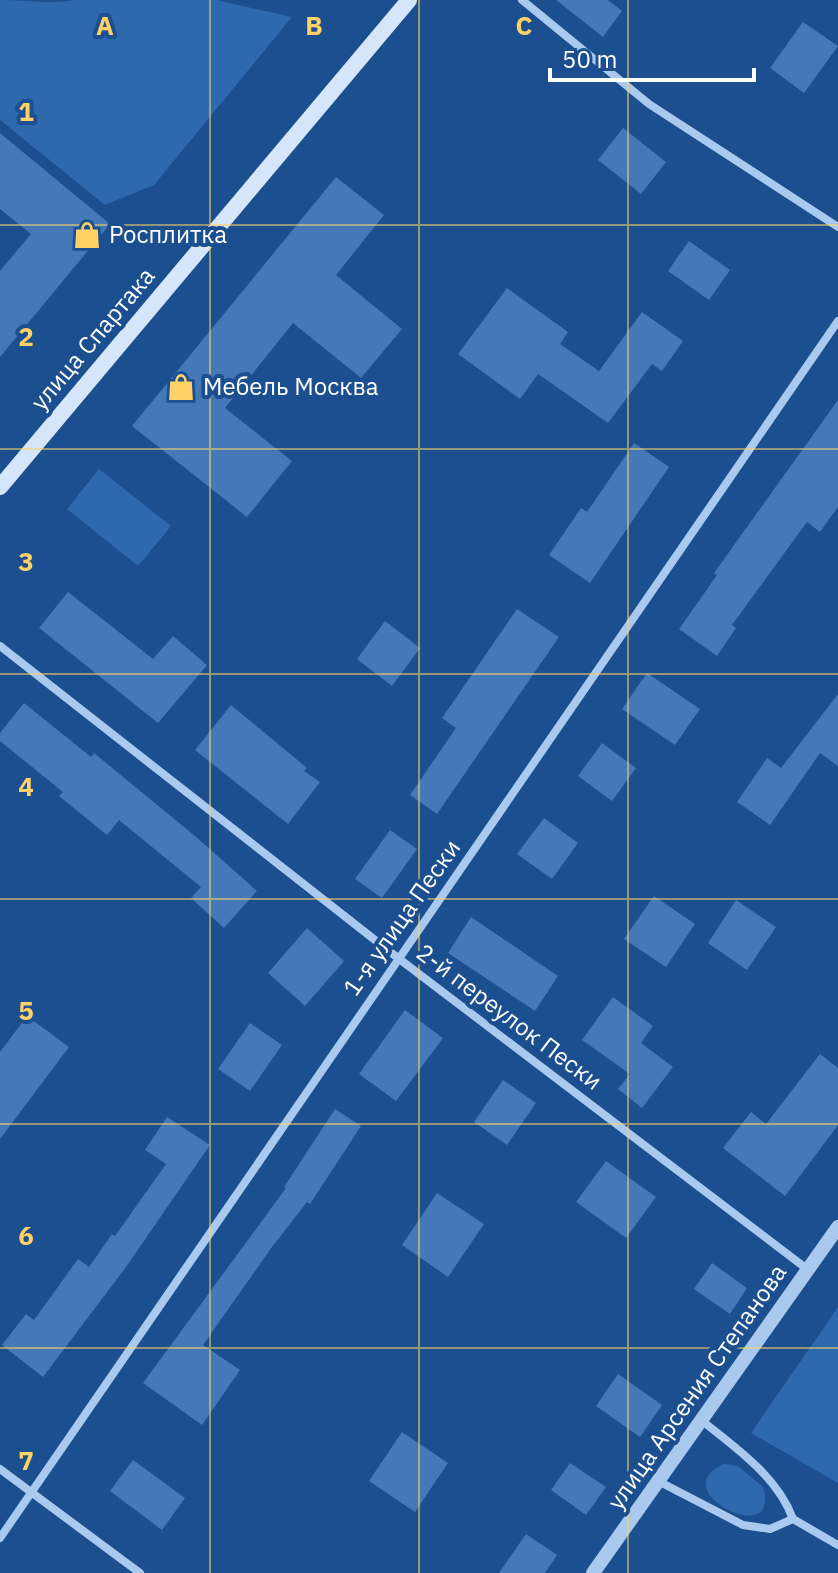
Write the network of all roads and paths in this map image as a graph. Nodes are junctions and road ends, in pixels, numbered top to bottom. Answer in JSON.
{"nodes":[{"id":1,"x":409,"y":0,"type":"edge"},
{"id":2,"x":522,"y":0,"type":"edge"},
{"id":3,"x":838,"y":227,"type":"edge"},
{"id":4,"x":838,"y":321,"type":"edge"},
{"id":5,"x":0,"y":487,"type":"edge"},
{"id":6,"x":0,"y":646,"type":"edge"},
{"id":7,"x":398,"y":958,"type":"junction"},
{"id":8,"x":838,"y":1227,"type":"edge"},
{"id":9,"x":807,"y":1269,"type":"junction"},
{"id":10,"x":701,"y":1420,"type":"junction"},
{"id":11,"x":0,"y":1469,"type":"edge"},
{"id":12,"x":658,"y":1481,"type":"junction"},
{"id":13,"x":32,"y":1494,"type":"junction"},
{"id":14,"x":793,"y":1519,"type":"junction"},
{"id":15,"x":0,"y":1538,"type":"edge"},
{"id":16,"x":838,"y":1545,"type":"edge"},
{"id":17,"x":140,"y":1573,"type":"edge"},
{"id":18,"x":593,"y":1573,"type":"edge"}],
"edges":[{"from":1,"to":5,"type":"main road","name":"улица Спартака"},
{"from":2,"to":3,"type":"street"},
{"from":4,"to":7,"type":"street","name":"1-я улица Пески"},
{"from":6,"to":7,"type":"street","name":"2-й переулок Пески"},
{"from":7,"to":9,"type":"street","name":"2-й переулок Пески"},
{"from":7,"to":13,"type":"street","name":"1-я улица Пески"},
{"from":8,"to":9,"type":"street","name":"улица Арсения Степанова"},
{"from":9,"to":10,"type":"street","name":"улица Арсения Степанова"},
{"from":10,"to":12,"type":"street","name":"улица Арсения Степанова"},
{"from":10,"to":14,"type":"street"},
{"from":11,"to":13,"type":"street"},
{"from":12,"to":14,"type":"street"},
{"from":12,"to":18,"type":"street","name":"улица Арсения Степанова"},
{"from":13,"to":15,"type":"street","name":"1-я улица Пески"},
{"from":13,"to":17,"type":"street"},
{"from":14,"to":16,"type":"street"}]}
